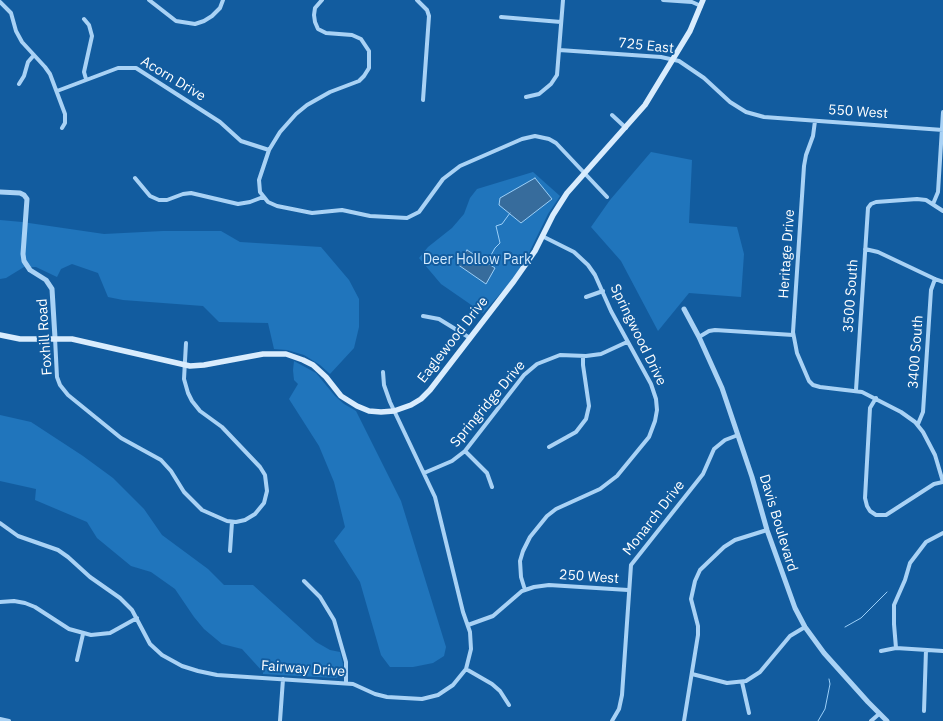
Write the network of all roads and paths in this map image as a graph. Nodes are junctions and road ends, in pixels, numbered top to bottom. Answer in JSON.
{"nodes":[{"id":1,"x":149,"y":0,"type":"edge"},
{"id":2,"x":223,"y":0,"type":"edge"},
{"id":3,"x":322,"y":0,"type":"edge"},
{"id":4,"x":417,"y":0,"type":"edge"},
{"id":5,"x":563,"y":0,"type":"edge"},
{"id":6,"x":663,"y":0,"type":"edge"},
{"id":7,"x":0,"y":2,"type":"edge"},
{"id":8,"x":702,"y":3,"type":"edge"},
{"id":9,"x":501,"y":17,"type":"dead end"},
{"id":10,"x":84,"y":19,"type":"dead end"},
{"id":11,"x":561,"y":22,"type":"junction"},
{"id":12,"x":560,"y":50,"type":"junction"},
{"id":13,"x":34,"y":55,"type":"junction"},
{"id":14,"x":673,"y":59,"type":"junction"},
{"id":15,"x":86,"y":79,"type":"junction"},
{"id":16,"x":19,"y":84,"type":"dead end"},
{"id":17,"x":57,"y":90,"type":"junction"},
{"id":18,"x":526,"y":97,"type":"dead end"},
{"id":19,"x":423,"y":100,"type":"dead end"},
{"id":20,"x":943,"y":112,"type":"edge"},
{"id":21,"x":612,"y":115,"type":"dead end"},
{"id":22,"x":772,"y":118,"type":"joint"},
{"id":23,"x":816,"y":121,"type":"junction"},
{"id":24,"x":62,"y":128,"type":"dead end"},
{"id":25,"x":626,"y":128,"type":"junction"},
{"id":26,"x":942,"y":130,"type":"edge"},
{"id":27,"x":269,"y":150,"type":"junction"},
{"id":28,"x":584,"y":173,"type":"junction"},
{"id":29,"x":136,"y":178,"type":"dead end"},
{"id":30,"x":0,"y":192,"type":"edge"},
{"id":31,"x":263,"y":197,"type":"junction"},
{"id":32,"x":607,"y":197,"type":"dead end"},
{"id":33,"x":933,"y":204,"type":"junction"},
{"id":34,"x":943,"y":211,"type":"edge"},
{"id":35,"x":542,"y":236,"type":"junction"},
{"id":36,"x":865,"y":249,"type":"junction"},
{"id":37,"x":935,"y":280,"type":"junction"},
{"id":38,"x":943,"y":282,"type":"edge"},
{"id":39,"x":603,"y":291,"type":"junction"},
{"id":40,"x":586,"y":297,"type":"dead end"},
{"id":41,"x":684,"y":309,"type":"dead end"},
{"id":42,"x":423,"y":316,"type":"dead end"},
{"id":43,"x":0,"y":335,"type":"edge"},
{"id":44,"x":793,"y":335,"type":"junction"},
{"id":45,"x":699,"y":336,"type":"junction"},
{"id":46,"x":55,"y":338,"type":"junction"},
{"id":47,"x":470,"y":338,"type":"junction"},
{"id":48,"x":628,"y":342,"type":"junction"},
{"id":49,"x":186,"y":343,"type":"dead end"},
{"id":50,"x":584,"y":356,"type":"junction"},
{"id":51,"x":184,"y":365,"type":"junction"},
{"id":52,"x":383,"y":372,"type":"dead end"},
{"id":53,"x":856,"y":390,"type":"junction"},
{"id":54,"x":876,"y":398,"type":"junction"},
{"id":55,"x":394,"y":411,"type":"junction"},
{"id":56,"x":918,"y":424,"type":"junction"},
{"id":57,"x":738,"y":435,"type":"junction"},
{"id":58,"x":549,"y":447,"type":"dead end"},
{"id":59,"x":465,"y":451,"type":"junction"},
{"id":60,"x":938,"y":463,"type":"junction"},
{"id":61,"x":943,"y":464,"type":"edge"},
{"id":62,"x":424,"y":473,"type":"junction"},
{"id":63,"x":943,"y":482,"type":"edge"},
{"id":64,"x":492,"y":487,"type":"dead end"},
{"id":65,"x":232,"y":522,"type":"junction"},
{"id":66,"x":0,"y":523,"type":"edge"},
{"id":67,"x":767,"y":530,"type":"junction"},
{"id":68,"x":943,"y":533,"type":"edge"},
{"id":69,"x":230,"y":551,"type":"dead end"},
{"id":70,"x":304,"y":582,"type":"dead end"},
{"id":71,"x":525,"y":590,"type":"junction"},
{"id":72,"x":628,"y":590,"type":"junction"},
{"id":73,"x":0,"y":602,"type":"edge"},
{"id":74,"x":137,"y":618,"type":"junction"},
{"id":75,"x":468,"y":625,"type":"junction"},
{"id":76,"x":805,"y":627,"type":"junction"},
{"id":77,"x":83,"y":634,"type":"junction"},
{"id":78,"x":896,"y":648,"type":"junction"},
{"id":79,"x":926,"y":650,"type":"junction"},
{"id":80,"x":881,"y":651,"type":"dead end"},
{"id":81,"x":943,"y":651,"type":"edge"},
{"id":82,"x":77,"y":660,"type":"dead end"},
{"id":83,"x":466,"y":668,"type":"junction"},
{"id":84,"x":692,"y":674,"type":"junction"},
{"id":85,"x":283,"y":679,"type":"junction"},
{"id":86,"x":742,"y":682,"type":"junction"},
{"id":87,"x":346,"y":683,"type":"junction"},
{"id":88,"x":509,"y":705,"type":"dead end"},
{"id":89,"x":924,"y":711,"type":"dead end"},
{"id":90,"x":748,"y":713,"type":"dead end"},
{"id":91,"x":879,"y":714,"type":"junction"},
{"id":92,"x":0,"y":718,"type":"edge"},
{"id":93,"x":9,"y":721,"type":"edge"},
{"id":94,"x":280,"y":721,"type":"edge"},
{"id":95,"x":612,"y":721,"type":"edge"},
{"id":96,"x":684,"y":721,"type":"edge"},
{"id":97,"x":871,"y":721,"type":"edge"},
{"id":98,"x":887,"y":721,"type":"edge"}],
"edges":[{"from":1,"to":2,"type":"street"},
{"from":3,"to":27,"type":"street"},
{"from":4,"to":19,"type":"street"},
{"from":5,"to":11,"type":"street"},
{"from":6,"to":8,"type":"street"},
{"from":7,"to":13,"type":"street"},
{"from":8,"to":14,"type":"main road","name":"Eaglewood Drive"},
{"from":9,"to":11,"type":"street"},
{"from":10,"to":15,"type":"street"},
{"from":11,"to":12,"type":"street"},
{"from":12,"to":14,"type":"street","name":"725 East"},
{"from":12,"to":18,"type":"street"},
{"from":13,"to":16,"type":"street"},
{"from":13,"to":17,"type":"street"},
{"from":14,"to":22,"type":"street","name":"725 East"},
{"from":14,"to":25,"type":"main road","name":"Eaglewood Drive"},
{"from":15,"to":17,"type":"street","name":"Acorn Drive"},
{"from":15,"to":27,"type":"street","name":"Acorn Drive"},
{"from":17,"to":24,"type":"street"},
{"from":20,"to":26,"type":"street"},
{"from":21,"to":25,"type":"street"},
{"from":22,"to":23,"type":"street","name":"550 West"},
{"from":23,"to":26,"type":"street","name":"550 West"},
{"from":23,"to":44,"type":"street","name":"Heritage Drive"},
{"from":25,"to":28,"type":"main road","name":"Eaglewood Drive"},
{"from":26,"to":33,"type":"street"},
{"from":27,"to":31,"type":"street"},
{"from":28,"to":31,"type":"street"},
{"from":28,"to":32,"type":"street"},
{"from":28,"to":35,"type":"main road","name":"Eaglewood Drive"},
{"from":29,"to":31,"type":"street"},
{"from":30,"to":46,"type":"street","name":"Foxhill Road"},
{"from":33,"to":34,"type":"street"},
{"from":33,"to":36,"type":"street","name":"3500 South"},
{"from":35,"to":39,"type":"street","name":"Springwood Drive"},
{"from":35,"to":47,"type":"main road","name":"Eaglewood Drive"},
{"from":36,"to":37,"type":"street"},
{"from":36,"to":53,"type":"street","name":"3500 South"},
{"from":37,"to":38,"type":"street"},
{"from":37,"to":56,"type":"street","name":"3400 South"},
{"from":39,"to":40,"type":"street"},
{"from":39,"to":48,"type":"street","name":"Springwood Drive"},
{"from":41,"to":45,"type":"street","name":"Davis Boulevard"},
{"from":42,"to":47,"type":"street"},
{"from":43,"to":46,"type":"main road","name":"Eaglewood Drive"},
{"from":44,"to":45,"type":"street"},
{"from":44,"to":53,"type":"street","name":"Heritage Drive"},
{"from":45,"to":57,"type":"street","name":"Davis Boulevard"},
{"from":46,"to":51,"type":"main road","name":"Eaglewood Drive"},
{"from":46,"to":65,"type":"street","name":"Foxhill Road"},
{"from":47,"to":55,"type":"main road","name":"Eaglewood Drive"},
{"from":48,"to":50,"type":"street","name":"Springridge Drive"},
{"from":48,"to":71,"type":"street","name":"Springwood Drive"},
{"from":49,"to":51,"type":"street"},
{"from":50,"to":58,"type":"street"},
{"from":50,"to":59,"type":"street","name":"Springridge Drive"},
{"from":51,"to":55,"type":"main road","name":"Eaglewood Drive"},
{"from":51,"to":65,"type":"street"},
{"from":52,"to":55,"type":"street","name":"Fairway Drive"},
{"from":53,"to":54,"type":"street"},
{"from":54,"to":56,"type":"street"},
{"from":54,"to":63,"type":"street"},
{"from":55,"to":62,"type":"street","name":"Fairway Drive"},
{"from":56,"to":60,"type":"street"},
{"from":57,"to":67,"type":"street","name":"Davis Boulevard"},
{"from":57,"to":72,"type":"street","name":"Monarch Drive"},
{"from":59,"to":62,"type":"street","name":"Springridge Drive"},
{"from":59,"to":64,"type":"street"},
{"from":60,"to":61,"type":"street"},
{"from":60,"to":63,"type":"street"},
{"from":62,"to":75,"type":"street","name":"Fairway Drive"},
{"from":65,"to":69,"type":"street"},
{"from":66,"to":74,"type":"street","name":"Fairway Drive"},
{"from":67,"to":76,"type":"street","name":"Davis Boulevard"},
{"from":67,"to":84,"type":"street"},
{"from":68,"to":78,"type":"street"},
{"from":70,"to":87,"type":"street"},
{"from":71,"to":72,"type":"street","name":"250 West"},
{"from":71,"to":75,"type":"street"},
{"from":72,"to":95,"type":"street","name":"Monarch Drive"},
{"from":73,"to":77,"type":"street"},
{"from":74,"to":77,"type":"street"},
{"from":74,"to":85,"type":"street","name":"Fairway Drive"},
{"from":75,"to":83,"type":"street","name":"Fairway Drive"},
{"from":76,"to":86,"type":"street"},
{"from":76,"to":91,"type":"street","name":"Davis Boulevard"},
{"from":77,"to":82,"type":"street"},
{"from":78,"to":79,"type":"street"},
{"from":78,"to":80,"type":"street"},
{"from":79,"to":81,"type":"street"},
{"from":79,"to":89,"type":"street"},
{"from":83,"to":87,"type":"street","name":"Fairway Drive"},
{"from":83,"to":88,"type":"street"},
{"from":84,"to":86,"type":"street"},
{"from":84,"to":96,"type":"street"},
{"from":85,"to":87,"type":"street","name":"Fairway Drive"},
{"from":85,"to":94,"type":"street"},
{"from":86,"to":90,"type":"street"},
{"from":91,"to":97,"type":"street"},
{"from":91,"to":98,"type":"street","name":"Davis Boulevard"},
{"from":92,"to":93,"type":"street"}]}
